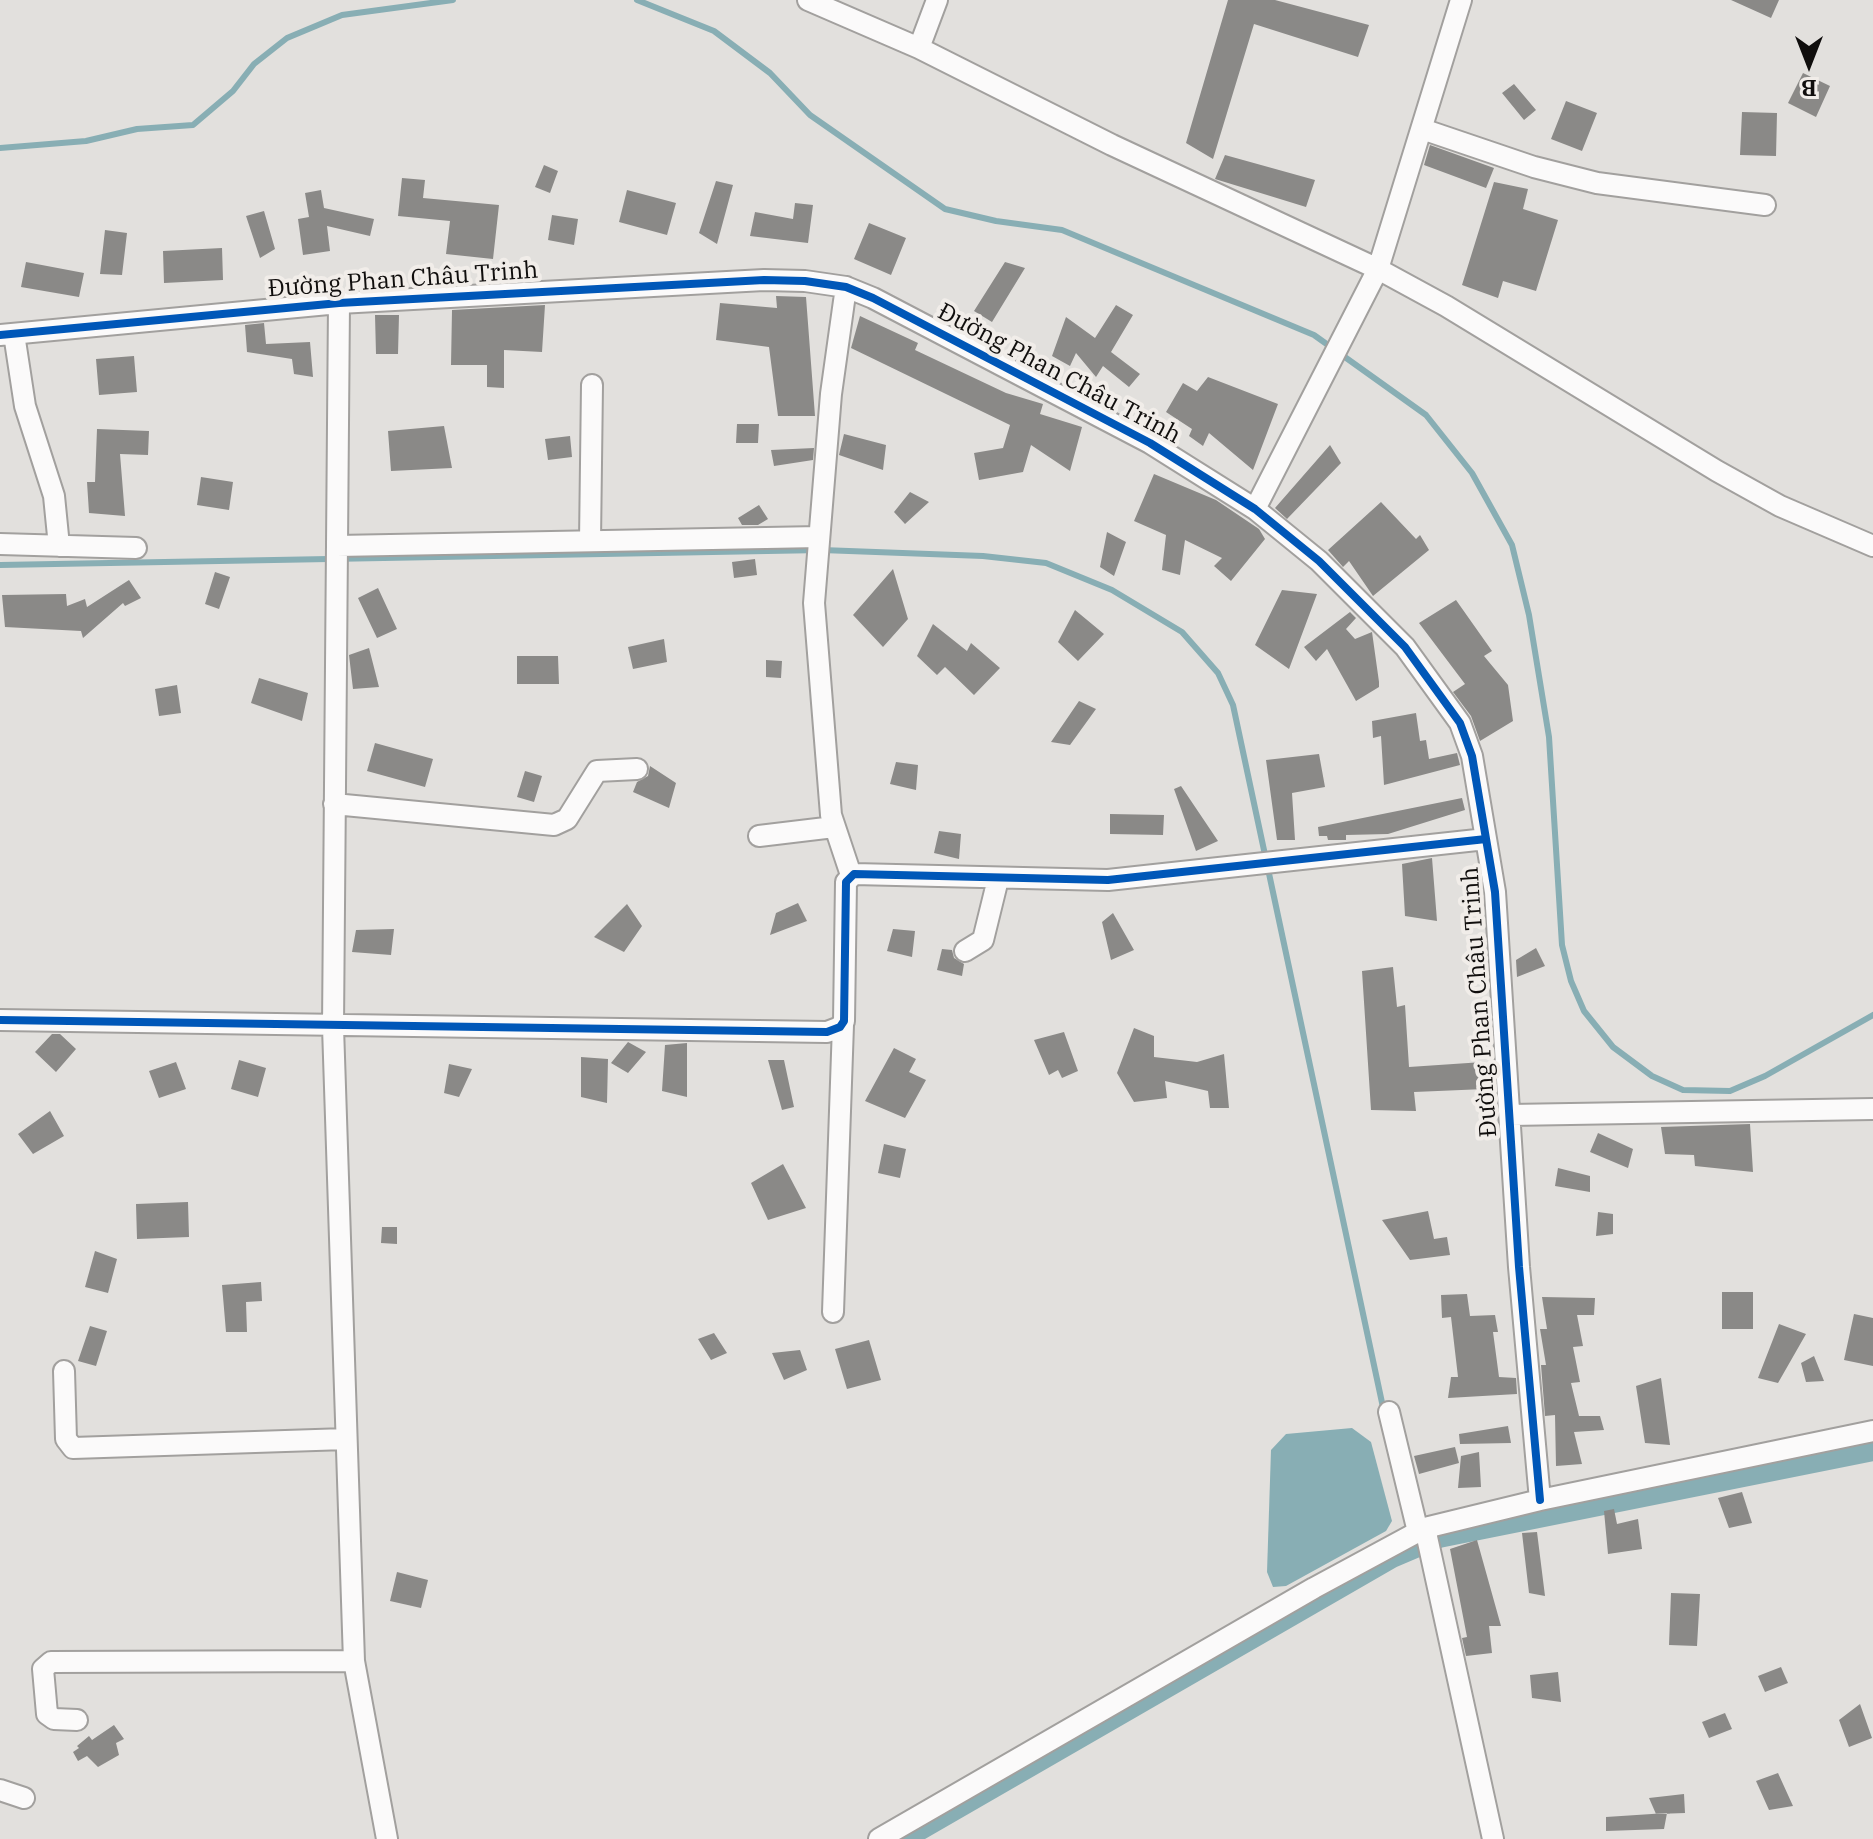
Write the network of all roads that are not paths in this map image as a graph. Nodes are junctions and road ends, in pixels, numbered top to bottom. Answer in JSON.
{"nodes":[{"id":1,"x":808,"y":0,"type":"edge"},
{"id":2,"x":937,"y":0,"type":"edge"},
{"id":3,"x":1461,"y":0,"type":"edge"},
{"id":4,"x":919,"y":48,"type":"junction"},
{"id":5,"x":1422,"y":129,"type":"junction"},
{"id":6,"x":1765,"y":205,"type":"dead end"},
{"id":7,"x":1378,"y":269,"type":"junction"},
{"id":8,"x":846,"y":287,"type":"junction"},
{"id":9,"x":339,"y":303,"type":"junction"},
{"id":10,"x":7,"y":334,"type":"edge"},
{"id":11,"x":592,"y":385,"type":"dead end"},
{"id":12,"x":1255,"y":509,"type":"junction"},
{"id":13,"x":819,"y":539,"type":"junction"},
{"id":14,"x":590,"y":541,"type":"junction"},
{"id":15,"x":0,"y":544,"type":"edge"},
{"id":16,"x":59,"y":546,"type":"junction"},
{"id":17,"x":1873,"y":546,"type":"edge"},
{"id":18,"x":136,"y":548,"type":"dead end"},
{"id":19,"x":337,"y":555,"type":"junction"},
{"id":20,"x":637,"y":769,"type":"dead end"},
{"id":21,"x":334,"y":804,"type":"junction"},
{"id":22,"x":834,"y":827,"type":"junction"},
{"id":23,"x":759,"y":836,"type":"dead end"},
{"id":24,"x":1486,"y":839,"type":"junction"},
{"id":25,"x":851,"y":875,"type":"junction"},
{"id":26,"x":998,"y":879,"type":"junction"},
{"id":27,"x":965,"y":951,"type":"dead end"},
{"id":28,"x":0,"y":1020,"type":"edge"},
{"id":29,"x":843,"y":1025,"type":"junction"},
{"id":30,"x":333,"y":1027,"type":"junction"},
{"id":31,"x":1873,"y":1109,"type":"edge"},
{"id":32,"x":1510,"y":1115,"type":"junction"},
{"id":33,"x":833,"y":1312,"type":"dead end"},
{"id":34,"x":64,"y":1371,"type":"dead end"},
{"id":35,"x":1389,"y":1412,"type":"dead end"},
{"id":36,"x":1873,"y":1431,"type":"edge"},
{"id":37,"x":346,"y":1439,"type":"junction"},
{"id":38,"x":1540,"y":1500,"type":"junction"},
{"id":39,"x":1422,"y":1530,"type":"junction"},
{"id":40,"x":354,"y":1661,"type":"junction"},
{"id":41,"x":77,"y":1720,"type":"dead end"},
{"id":42,"x":0,"y":1790,"type":"edge"},
{"id":43,"x":24,"y":1798,"type":"dead end"},
{"id":44,"x":387,"y":1839,"type":"edge"},
{"id":45,"x":879,"y":1839,"type":"edge"},
{"id":46,"x":1493,"y":1839,"type":"edge"}],
"edges":[{"from":1,"to":4,"type":"street"},
{"from":2,"to":4,"type":"street"},
{"from":3,"to":5,"type":"street"},
{"from":4,"to":7,"type":"street"},
{"from":5,"to":6,"type":"street"},
{"from":5,"to":7,"type":"street"},
{"from":7,"to":12,"type":"street"},
{"from":7,"to":17,"type":"street"},
{"from":8,"to":9,"type":"street","name":"Đường Phan Châu Trinh"},
{"from":8,"to":12,"type":"street","name":"Đường Phan Châu Trinh"},
{"from":8,"to":13,"type":"street"},
{"from":9,"to":10,"type":"street","name":"Đường Phan Châu Trinh"},
{"from":9,"to":19,"type":"street"},
{"from":10,"to":16,"type":"street"},
{"from":11,"to":14,"type":"street"},
{"from":12,"to":24,"type":"street","name":"Đường Phan Châu Trinh"},
{"from":13,"to":14,"type":"street"},
{"from":13,"to":22,"type":"street"},
{"from":14,"to":19,"type":"street"},
{"from":15,"to":16,"type":"street"},
{"from":16,"to":18,"type":"street"},
{"from":19,"to":21,"type":"street"},
{"from":20,"to":21,"type":"street"},
{"from":21,"to":30,"type":"street"},
{"from":22,"to":23,"type":"street"},
{"from":22,"to":25,"type":"street"},
{"from":24,"to":26,"type":"street"},
{"from":24,"to":32,"type":"street","name":"Đường Phan Châu Trinh"},
{"from":25,"to":26,"type":"street"},
{"from":25,"to":29,"type":"street"},
{"from":26,"to":27,"type":"street"},
{"from":28,"to":30,"type":"street"},
{"from":29,"to":30,"type":"street"},
{"from":29,"to":33,"type":"street"},
{"from":30,"to":37,"type":"street"},
{"from":31,"to":32,"type":"street"},
{"from":32,"to":38,"type":"street","name":"Đường Phan Châu Trinh"},
{"from":34,"to":37,"type":"street"},
{"from":35,"to":39,"type":"street"},
{"from":36,"to":38,"type":"street"},
{"from":37,"to":40,"type":"street"},
{"from":38,"to":39,"type":"street"},
{"from":39,"to":45,"type":"street"},
{"from":39,"to":46,"type":"street"},
{"from":40,"to":41,"type":"street"},
{"from":40,"to":44,"type":"street"},
{"from":42,"to":43,"type":"street"}]}
